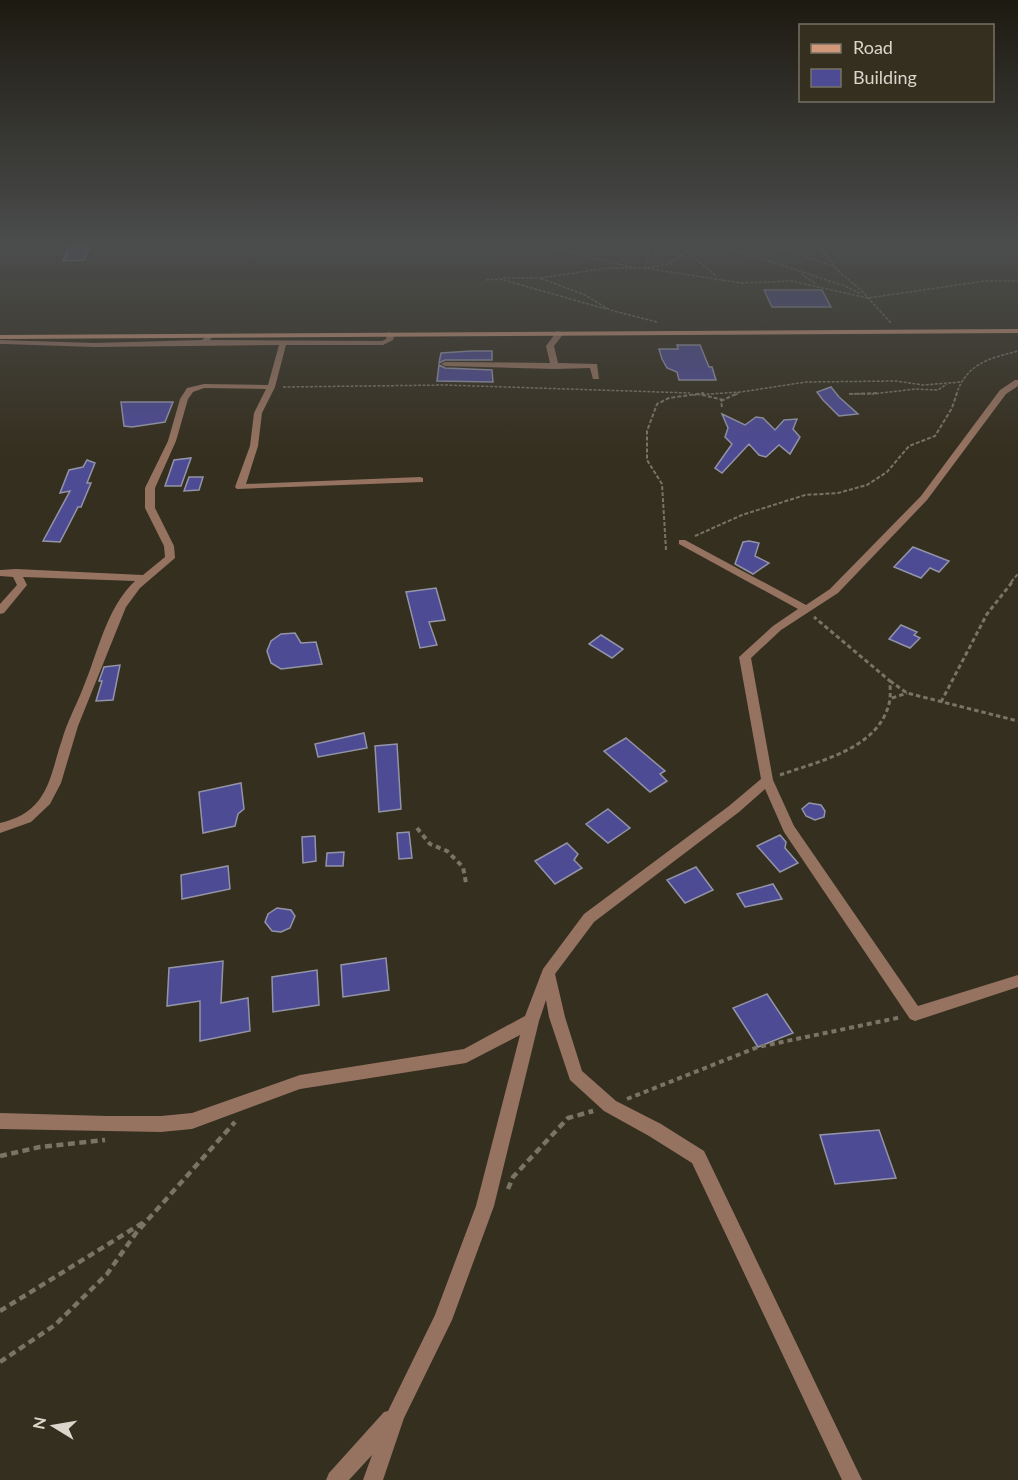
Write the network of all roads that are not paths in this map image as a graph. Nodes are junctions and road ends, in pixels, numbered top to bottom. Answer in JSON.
{"nodes":[{"id":1,"x":1018,"y":331,"type":"edge"},
{"id":2,"x":560,"y":333,"type":"junction"},
{"id":3,"x":391,"y":334,"type":"junction"},
{"id":4,"x":209,"y":335,"type":"junction"},
{"id":5,"x":13,"y":336,"type":"joint"},
{"id":6,"x":1,"y":340,"type":"edge"},
{"id":7,"x":204,"y":342,"type":"junction"},
{"id":8,"x":283,"y":343,"type":"junction"},
{"id":9,"x":445,"y":364,"type":"dead end"},
{"id":10,"x":555,"y":367,"type":"junction"},
{"id":11,"x":596,"y":377,"type":"dead end"},
{"id":12,"x":1018,"y":382,"type":"edge"},
{"id":13,"x":271,"y":387,"type":"junction"},
{"id":14,"x":420,"y":480,"type":"dead end"},
{"id":15,"x":682,"y":542,"type":"road end"},
{"id":16,"x":16,"y":572,"type":"junction"},
{"id":17,"x":0,"y":573,"type":"edge"},
{"id":18,"x":143,"y":579,"type":"junction"},
{"id":19,"x":806,"y":610,"type":"junction"},
{"id":20,"x":0,"y":611,"type":"edge"},
{"id":21,"x":768,"y":780,"type":"junction"},
{"id":22,"x":0,"y":828,"type":"edge"},
{"id":23,"x":548,"y":973,"type":"junction"},
{"id":24,"x":1018,"y":981,"type":"edge"},
{"id":25,"x":531,"y":1021,"type":"junction"},
{"id":26,"x":0,"y":1121,"type":"edge"},
{"id":27,"x":396,"y":1414,"type":"junction"},
{"id":28,"x":336,"y":1480,"type":"edge"},
{"id":29,"x":373,"y":1480,"type":"edge"},
{"id":30,"x":852,"y":1480,"type":"edge"}],
"edges":[{"from":1,"to":2,"type":"main road"},
{"from":2,"to":3,"type":"main road"},
{"from":2,"to":10,"type":"street"},
{"from":3,"to":4,"type":"main road"},
{"from":3,"to":8,"type":"street"},
{"from":4,"to":5,"type":"main road"},
{"from":4,"to":7,"type":"street"},
{"from":5,"to":6,"type":"street"},
{"from":6,"to":7,"type":"street"},
{"from":7,"to":8,"type":"street"},
{"from":8,"to":13,"type":"street"},
{"from":9,"to":10,"type":"street"},
{"from":10,"to":11,"type":"street"},
{"from":12,"to":19,"type":"street"},
{"from":13,"to":14,"type":"street"},
{"from":13,"to":18,"type":"street"},
{"from":15,"to":19,"type":"street"},
{"from":16,"to":17,"type":"street"},
{"from":16,"to":18,"type":"street"},
{"from":16,"to":20,"type":"street"},
{"from":18,"to":22,"type":"street"},
{"from":19,"to":21,"type":"street"},
{"from":21,"to":23,"type":"street"},
{"from":21,"to":24,"type":"street"},
{"from":23,"to":25,"type":"street"},
{"from":23,"to":30,"type":"street"},
{"from":25,"to":26,"type":"street"},
{"from":25,"to":27,"type":"street"},
{"from":27,"to":28,"type":"street"},
{"from":27,"to":29,"type":"street"}]}
